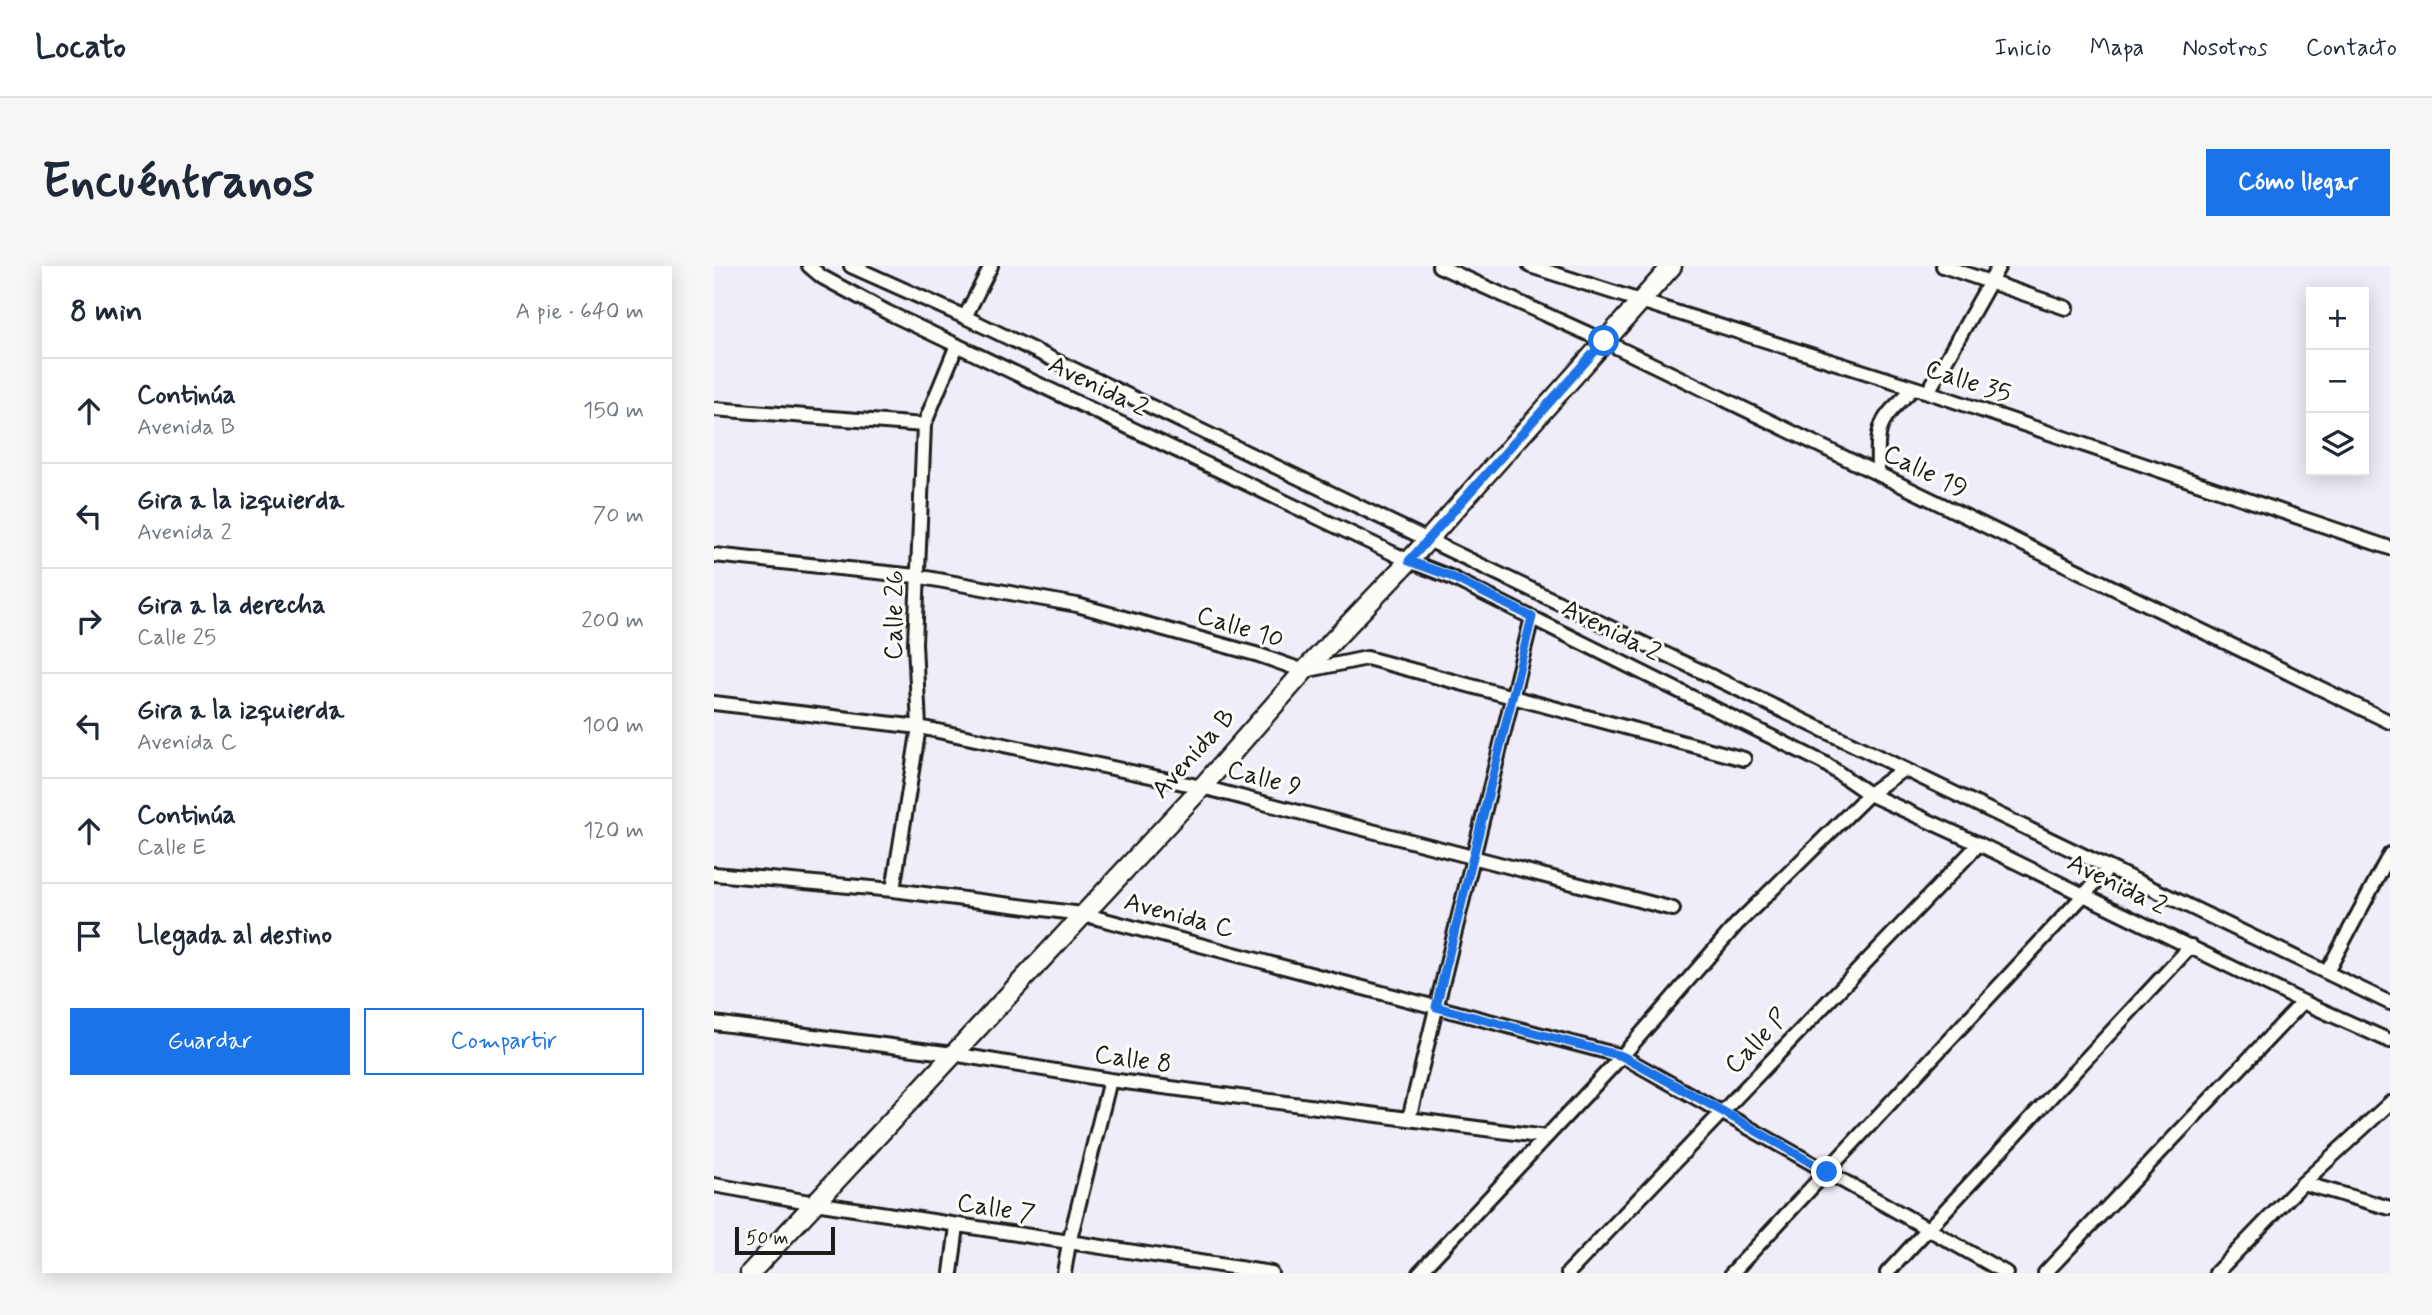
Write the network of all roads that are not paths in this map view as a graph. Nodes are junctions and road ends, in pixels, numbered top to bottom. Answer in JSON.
{"nodes":[{"id":1,"x":809,"y":266,"type":"edge"},
{"id":2,"x":851,"y":266,"type":"edge"},
{"id":3,"x":991,"y":266,"type":"edge"},
{"id":4,"x":1439,"y":266,"type":"edge"},
{"id":5,"x":1530,"y":266,"type":"edge"},
{"id":6,"x":1672,"y":266,"type":"edge"},
{"id":7,"x":1943,"y":266,"type":"edge"},
{"id":8,"x":1999,"y":266,"type":"edge"},
{"id":9,"x":1990,"y":282,"type":"junction"},
{"id":10,"x":1640,"y":301,"type":"junction"},
{"id":11,"x":2066,"y":308,"type":"dead end"},
{"id":12,"x":965,"y":317,"type":"junction"},
{"id":13,"x":1604,"y":341,"type":"junction"},
{"id":14,"x":957,"y":345,"type":"junction"},
{"id":15,"x":1914,"y":388,"type":"junction"},
{"id":16,"x":1928,"y":392,"type":"junction"},
{"id":17,"x":714,"y":409,"type":"edge"},
{"id":18,"x":924,"y":425,"type":"junction"},
{"id":19,"x":1878,"y":474,"type":"junction"},
{"id":20,"x":1428,"y":539,"type":"junction"},
{"id":21,"x":2390,"y":548,"type":"edge"},
{"id":22,"x":714,"y":555,"type":"edge"},
{"id":23,"x":1409,"y":561,"type":"junction"},
{"id":24,"x":918,"y":577,"type":"junction"},
{"id":25,"x":1532,"y":617,"type":"junction"},
{"id":26,"x":1304,"y":671,"type":"junction"},
{"id":27,"x":1512,"y":696,"type":"junction"},
{"id":28,"x":714,"y":703,"type":"edge"},
{"id":29,"x":2390,"y":722,"type":"edge"},
{"id":30,"x":919,"y":727,"type":"junction"},
{"id":31,"x":1744,"y":759,"type":"dead end"},
{"id":32,"x":1904,"y":769,"type":"junction"},
{"id":33,"x":1202,"y":787,"type":"junction"},
{"id":34,"x":1869,"y":794,"type":"junction"},
{"id":35,"x":1979,"y":844,"type":"junction"},
{"id":36,"x":2390,"y":854,"type":"edge"},
{"id":37,"x":1473,"y":857,"type":"junction"},
{"id":38,"x":2109,"y":868,"type":"junction"},
{"id":39,"x":714,"y":874,"type":"edge"},
{"id":40,"x":893,"y":890,"type":"junction"},
{"id":41,"x":2086,"y":895,"type":"junction"},
{"id":42,"x":1673,"y":909,"type":"dead end"},
{"id":43,"x":1083,"y":915,"type":"junction"},
{"id":44,"x":2191,"y":946,"type":"junction"},
{"id":45,"x":2327,"y":972,"type":"junction"},
{"id":46,"x":2303,"y":1002,"type":"junction"},
{"id":47,"x":2390,"y":1003,"type":"edge"},
{"id":48,"x":1436,"y":1007,"type":"junction"},
{"id":49,"x":714,"y":1023,"type":"edge"},
{"id":50,"x":2390,"y":1041,"type":"edge"},
{"id":51,"x":953,"y":1054,"type":"junction"},
{"id":52,"x":1622,"y":1056,"type":"junction"},
{"id":53,"x":1110,"y":1080,"type":"junction"},
{"id":54,"x":2390,"y":1103,"type":"edge"},
{"id":55,"x":1722,"y":1111,"type":"junction"},
{"id":56,"x":1409,"y":1119,"type":"junction"},
{"id":57,"x":1546,"y":1137,"type":"junction"},
{"id":58,"x":1827,"y":1172,"type":"junction"},
{"id":59,"x":2303,"y":1183,"type":"junction"},
{"id":60,"x":714,"y":1185,"type":"edge"},
{"id":61,"x":815,"y":1203,"type":"junction"},
{"id":62,"x":2390,"y":1209,"type":"edge"},
{"id":63,"x":957,"y":1226,"type":"junction"},
{"id":64,"x":1928,"y":1229,"type":"junction"},
{"id":65,"x":1069,"y":1243,"type":"junction"},
{"id":66,"x":750,"y":1273,"type":"edge"},
{"id":67,"x":951,"y":1273,"type":"edge"},
{"id":68,"x":1064,"y":1273,"type":"edge"},
{"id":69,"x":1271,"y":1273,"type":"edge"},
{"id":70,"x":1419,"y":1273,"type":"edge"},
{"id":71,"x":1568,"y":1273,"type":"edge"},
{"id":72,"x":1732,"y":1273,"type":"edge"},
{"id":73,"x":1887,"y":1273,"type":"edge"},
{"id":74,"x":2006,"y":1273,"type":"edge"},
{"id":75,"x":2045,"y":1273,"type":"edge"},
{"id":76,"x":2216,"y":1273,"type":"edge"}],
"edges":[{"from":1,"to":14,"type":"street","name":"Avenida 2"},
{"from":2,"to":12,"type":"street","name":"Avenida 2"},
{"from":3,"to":12,"type":"street"},
{"from":4,"to":13,"type":"street","name":"Calle 19"},
{"from":5,"to":10,"type":"street","name":"Calle 35"},
{"from":6,"to":10,"type":"street","name":"Avenida B"},
{"from":7,"to":9,"type":"street"},
{"from":8,"to":9,"type":"street"},
{"from":9,"to":11,"type":"street"},
{"from":9,"to":16,"type":"street"},
{"from":10,"to":13,"type":"street","name":"Avenida B"},
{"from":10,"to":15,"type":"street","name":"Calle 35"},
{"from":12,"to":20,"type":"street","name":"Avenida 2"},
{"from":13,"to":19,"type":"street","name":"Calle 19"},
{"from":13,"to":20,"type":"street","name":"Avenida B"},
{"from":14,"to":18,"type":"street","name":"Calle 26"},
{"from":14,"to":23,"type":"street","name":"Avenida 2"},
{"from":15,"to":16,"type":"street","name":"Calle 35"},
{"from":15,"to":19,"type":"street"},
{"from":16,"to":21,"type":"street","name":"Calle 35"},
{"from":17,"to":18,"type":"street"},
{"from":18,"to":24,"type":"street","name":"Calle 26"},
{"from":19,"to":29,"type":"street","name":"Calle 19"},
{"from":20,"to":23,"type":"street","name":"Avenida B"},
{"from":20,"to":32,"type":"street","name":"Avenida 2"},
{"from":22,"to":24,"type":"street","name":"Calle 10"},
{"from":23,"to":25,"type":"street","name":"Avenida 2"},
{"from":23,"to":26,"type":"street","name":"Avenida B"},
{"from":24,"to":26,"type":"street","name":"Calle 10"},
{"from":24,"to":30,"type":"street","name":"Calle 26"},
{"from":25,"to":27,"type":"street"},
{"from":25,"to":34,"type":"street","name":"Avenida 2"},
{"from":26,"to":27,"type":"street","name":"Calle 10"},
{"from":26,"to":33,"type":"street","name":"Avenida B"},
{"from":27,"to":31,"type":"street","name":"Calle 10"},
{"from":27,"to":37,"type":"street"},
{"from":28,"to":30,"type":"street","name":"Calle 9"},
{"from":30,"to":33,"type":"street","name":"Calle 9"},
{"from":30,"to":40,"type":"street","name":"Calle 26"},
{"from":32,"to":34,"type":"street"},
{"from":32,"to":38,"type":"street","name":"Avenida 2"},
{"from":33,"to":37,"type":"street","name":"Calle 9"},
{"from":33,"to":43,"type":"street","name":"Avenida B"},
{"from":34,"to":35,"type":"street","name":"Avenida 2"},
{"from":34,"to":52,"type":"street"},
{"from":35,"to":41,"type":"street","name":"Avenida 2"},
{"from":35,"to":55,"type":"street","name":"Calle P"},
{"from":36,"to":45,"type":"street"},
{"from":37,"to":42,"type":"street","name":"Calle 9"},
{"from":37,"to":48,"type":"street"},
{"from":38,"to":41,"type":"street"},
{"from":38,"to":45,"type":"street","name":"Avenida 2"},
{"from":39,"to":40,"type":"street","name":"Avenida C"},
{"from":40,"to":43,"type":"street","name":"Avenida C"},
{"from":41,"to":44,"type":"street","name":"Avenida 2"},
{"from":41,"to":58,"type":"street"},
{"from":43,"to":48,"type":"street","name":"Avenida C"},
{"from":43,"to":51,"type":"street","name":"Avenida B"},
{"from":44,"to":46,"type":"street","name":"Avenida 2"},
{"from":44,"to":64,"type":"street"},
{"from":45,"to":47,"type":"street","name":"Avenida 2"},
{"from":46,"to":50,"type":"street","name":"Avenida 2"},
{"from":46,"to":75,"type":"street"},
{"from":48,"to":52,"type":"street","name":"Avenida C"},
{"from":48,"to":56,"type":"street"},
{"from":49,"to":51,"type":"street","name":"Calle 8"},
{"from":51,"to":53,"type":"street","name":"Calle 8"},
{"from":51,"to":61,"type":"street","name":"Avenida B"},
{"from":52,"to":55,"type":"street","name":"Avenida C"},
{"from":52,"to":57,"type":"street"},
{"from":53,"to":56,"type":"street","name":"Calle 8"},
{"from":53,"to":65,"type":"street"},
{"from":54,"to":59,"type":"street"},
{"from":55,"to":58,"type":"street","name":"Avenida C"},
{"from":55,"to":71,"type":"street","name":"Calle P"},
{"from":56,"to":57,"type":"street","name":"Calle 8"},
{"from":57,"to":70,"type":"street"},
{"from":58,"to":64,"type":"street","name":"Avenida C"},
{"from":58,"to":72,"type":"street"},
{"from":59,"to":62,"type":"street"},
{"from":59,"to":76,"type":"street"},
{"from":60,"to":61,"type":"street","name":"Calle 7"},
{"from":61,"to":63,"type":"street","name":"Calle 7"},
{"from":61,"to":66,"type":"street","name":"Avenida B"},
{"from":63,"to":65,"type":"street","name":"Calle 7"},
{"from":63,"to":67,"type":"street"},
{"from":64,"to":73,"type":"street"},
{"from":64,"to":74,"type":"street","name":"Avenida C"},
{"from":65,"to":68,"type":"street"},
{"from":65,"to":69,"type":"street","name":"Calle 7"}]}
